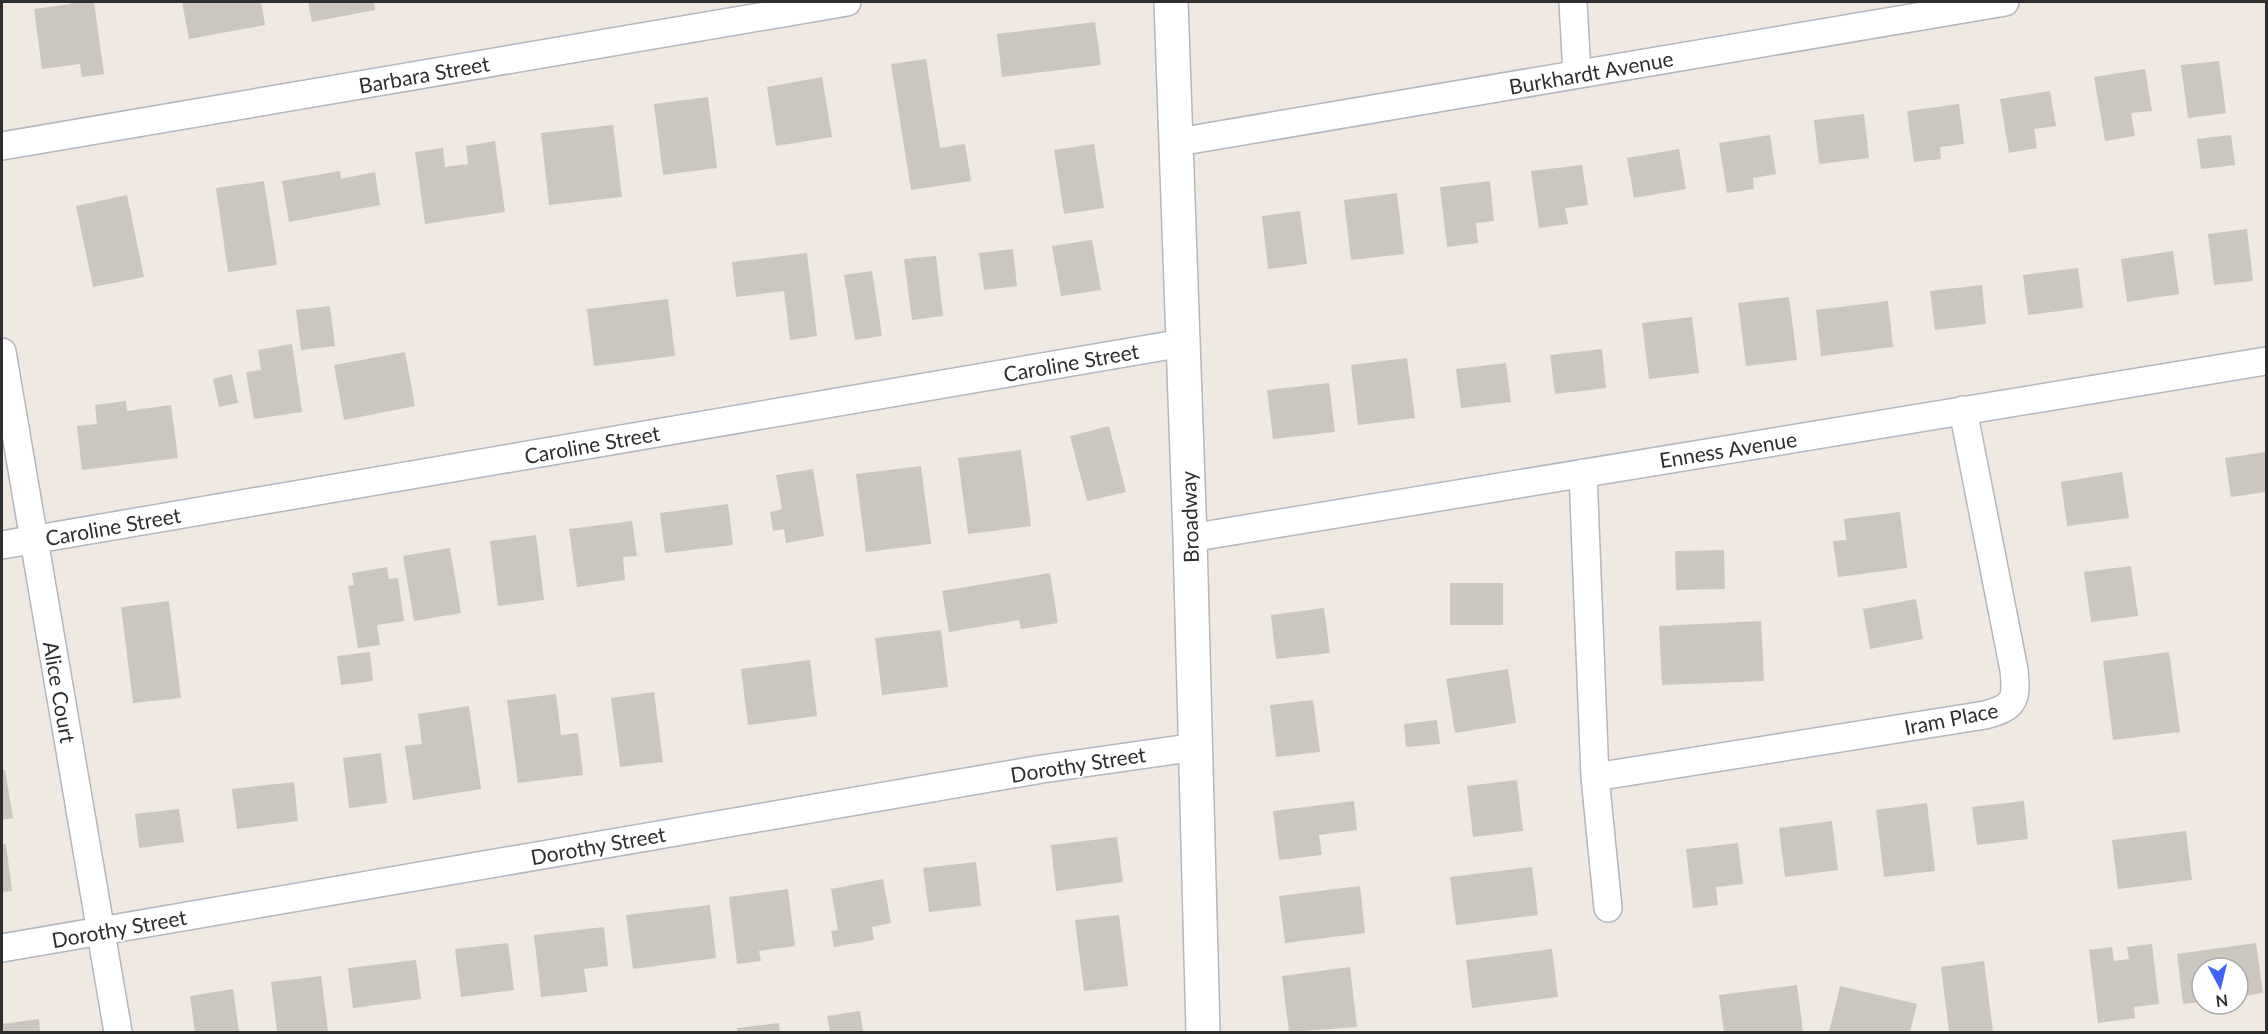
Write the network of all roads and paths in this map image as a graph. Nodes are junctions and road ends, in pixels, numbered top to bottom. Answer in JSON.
{"nodes":[{"id":1,"x":847,"y":2,"type":"edge"},
{"id":2,"x":1171,"y":2,"type":"edge"},
{"id":3,"x":1573,"y":2,"type":"edge"},
{"id":4,"x":2005,"y":2,"type":"edge"},
{"id":5,"x":1577,"y":74,"type":"junction"},
{"id":6,"x":1178,"y":142,"type":"junction"},
{"id":7,"x":2,"y":146,"type":"edge"},
{"id":8,"x":1183,"y":343,"type":"junction"},
{"id":9,"x":2,"y":352,"type":"edge"},
{"id":10,"x":2266,"y":361,"type":"edge"},
{"id":11,"x":1964,"y":410,"type":"junction"},
{"id":12,"x":1583,"y":473,"type":"junction"},
{"id":13,"x":1190,"y":538,"type":"junction"},
{"id":14,"x":33,"y":539,"type":"junction"},
{"id":15,"x":2,"y":545,"type":"edge"},
{"id":16,"x":1196,"y":747,"type":"junction"},
{"id":17,"x":1595,"y":777,"type":"junction"},
{"id":18,"x":1608,"y":908,"type":"dead end"},
{"id":19,"x":101,"y":931,"type":"junction"},
{"id":20,"x":2,"y":948,"type":"edge"},
{"id":21,"x":118,"y":1032,"type":"edge"},
{"id":22,"x":1203,"y":1032,"type":"edge"}],
"edges":[{"from":1,"to":7,"type":"street","name":"Barbara Street"},
{"from":2,"to":6,"type":"main road","name":"Broadway"},
{"from":3,"to":5,"type":"street"},
{"from":4,"to":5,"type":"street","name":"Burkhardt Avenue"},
{"from":5,"to":6,"type":"street","name":"Burkhardt Avenue"},
{"from":6,"to":8,"type":"main road","name":"Broadway"},
{"from":8,"to":13,"type":"main road","name":"Broadway"},
{"from":8,"to":14,"type":"street","name":"Caroline Street"},
{"from":9,"to":14,"type":"street","name":"Alice Court"},
{"from":10,"to":11,"type":"street","name":"Enness Avenue"},
{"from":11,"to":12,"type":"street","name":"Enness Avenue"},
{"from":11,"to":17,"type":"street","name":"Iram Place"},
{"from":12,"to":13,"type":"street","name":"Enness Avenue"},
{"from":12,"to":17,"type":"street"},
{"from":13,"to":16,"type":"main road","name":"Broadway"},
{"from":14,"to":15,"type":"street","name":"Caroline Street"},
{"from":14,"to":19,"type":"street","name":"Alice Court"},
{"from":16,"to":19,"type":"street","name":"Dorothy Street"},
{"from":16,"to":22,"type":"main road","name":"Broadway"},
{"from":17,"to":18,"type":"street"},
{"from":19,"to":20,"type":"street","name":"Dorothy Street"},
{"from":19,"to":21,"type":"street","name":"Alice Court"}]}
